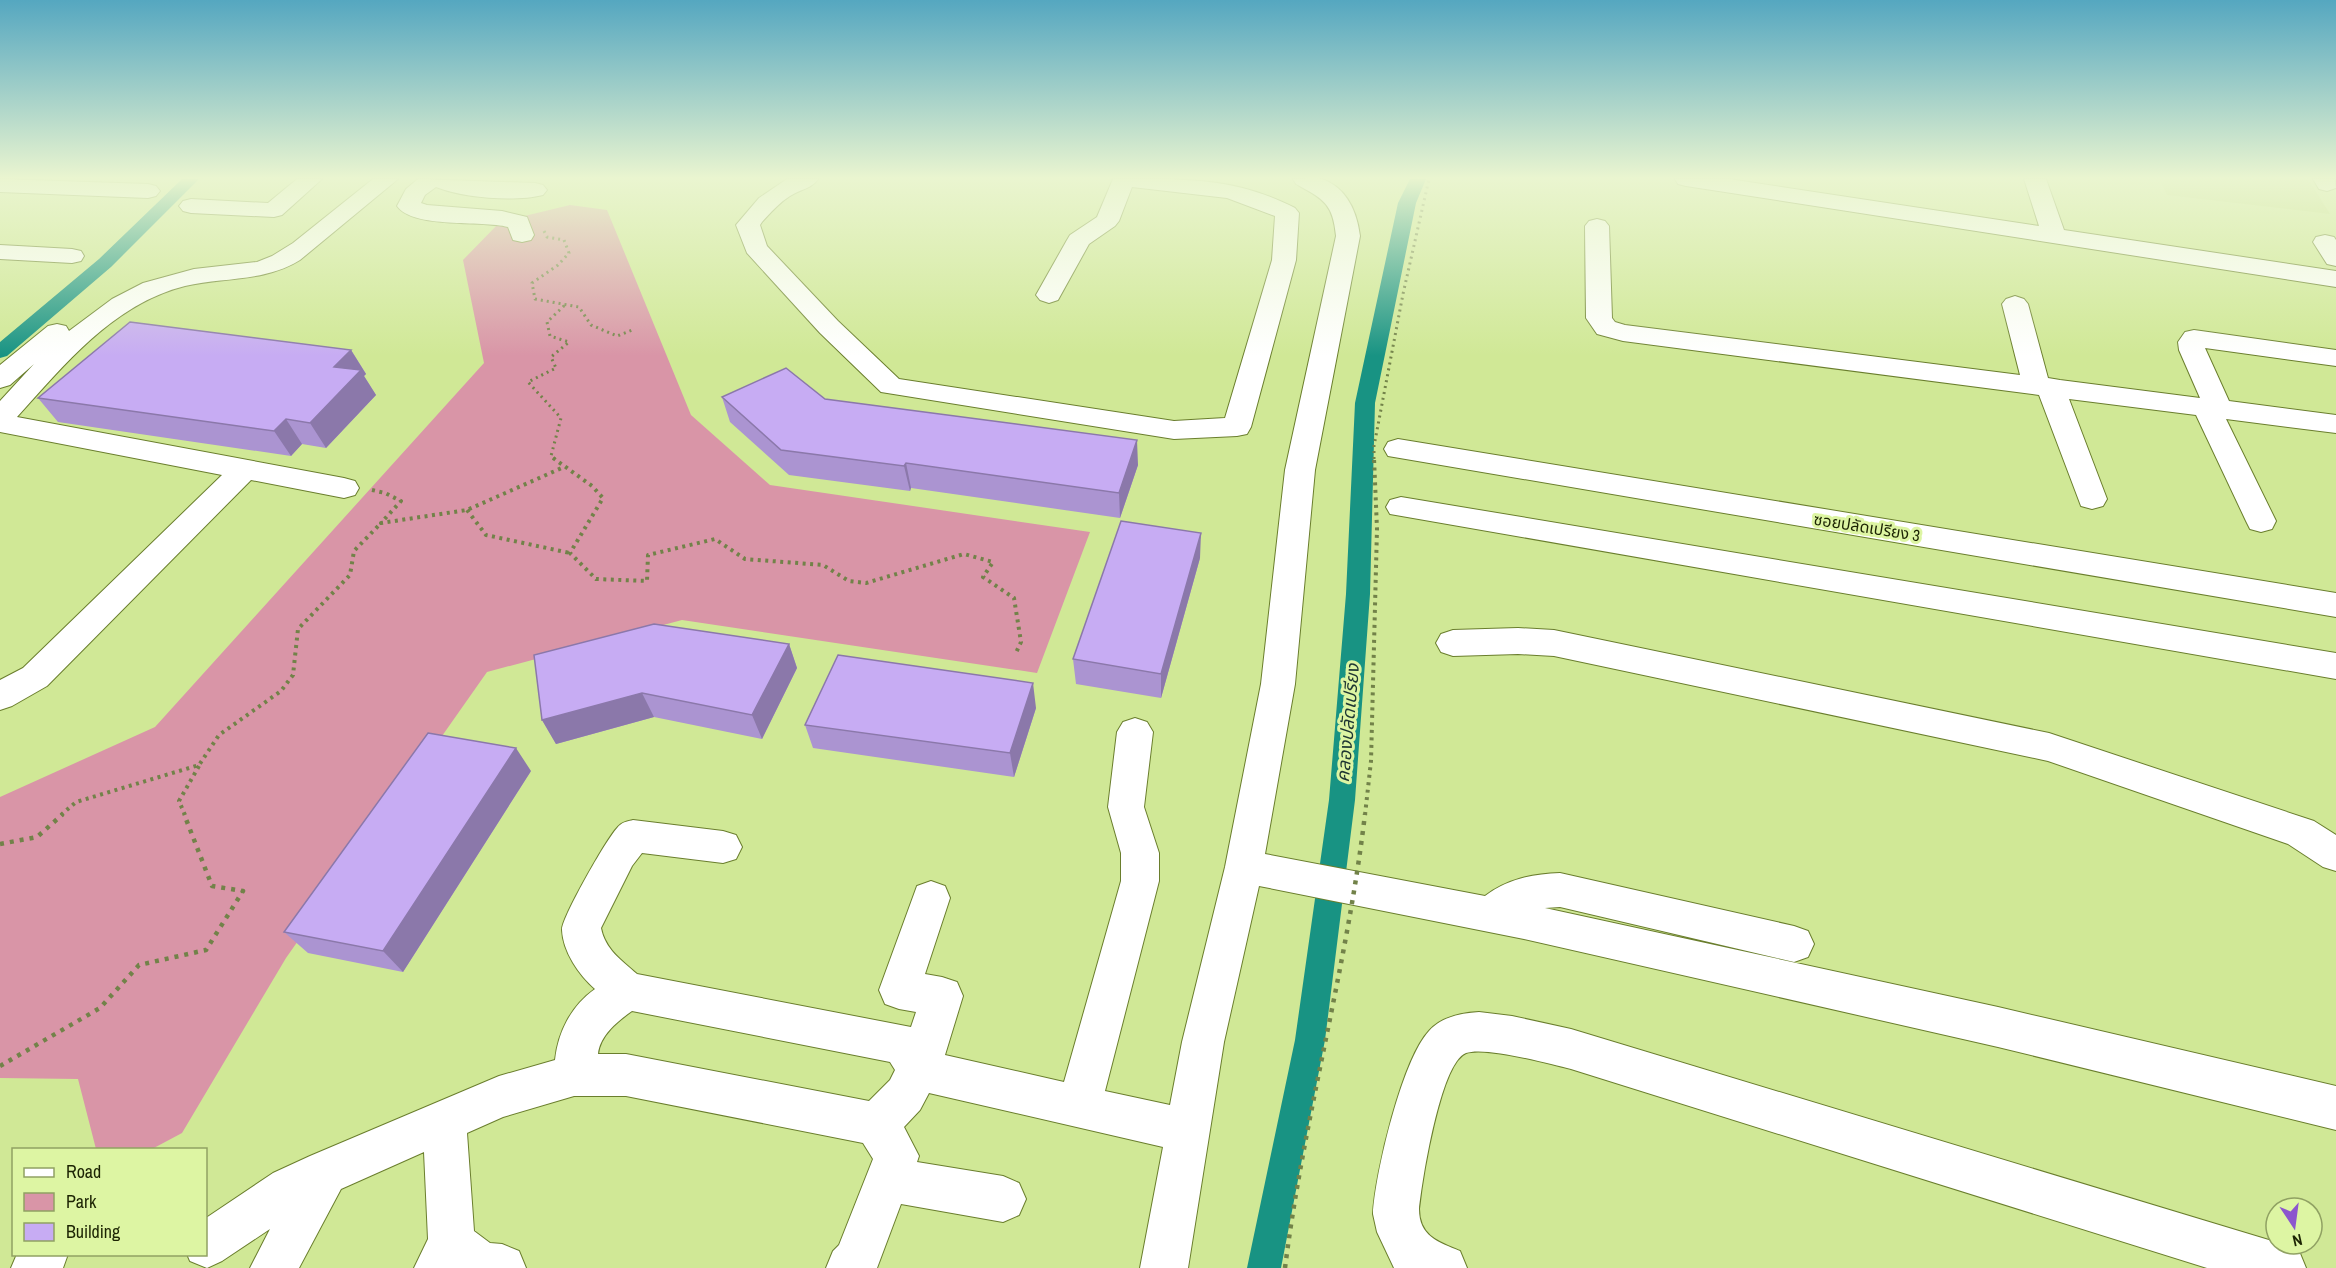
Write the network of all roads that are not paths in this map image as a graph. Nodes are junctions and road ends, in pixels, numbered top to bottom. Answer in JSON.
{"nodes":[{"id":1,"x":279,"y":238,"type":"edge"},
{"id":2,"x":313,"y":238,"type":"edge"},
{"id":3,"x":752,"y":238,"type":"edge"},
{"id":4,"x":1082,"y":238,"type":"edge"},
{"id":5,"x":1285,"y":238,"type":"edge"},
{"id":6,"x":1348,"y":238,"type":"edge"},
{"id":7,"x":1597,"y":238,"type":"edge"},
{"id":8,"x":2074,"y":238,"type":"edge"},
{"id":9,"x":0,"y":252,"type":"edge"},
{"id":10,"x":72,"y":256,"type":"dead end"},
{"id":11,"x":2336,"y":279,"type":"edge"},
{"id":12,"x":1048,"y":295,"type":"dead end"},
{"id":13,"x":2015,"y":304,"type":"dead end"},
{"id":14,"x":2336,"y":358,"type":"edge"},
{"id":15,"x":0,"y":379,"type":"edge"},
{"id":16,"x":2043,"y":385,"type":"junction"},
{"id":17,"x":2212,"y":408,"type":"junction"},
{"id":18,"x":0,"y":418,"type":"edge"},
{"id":19,"x":0,"y":423,"type":"edge"},
{"id":20,"x":2336,"y":424,"type":"edge"},
{"id":21,"x":1398,"y":449,"type":"dead end"},
{"id":22,"x":245,"y":469,"type":"junction"},
{"id":23,"x":358,"y":489,"type":"road end"},
{"id":24,"x":2092,"y":499,"type":"dead end"},
{"id":25,"x":1401,"y":507,"type":"dead end"},
{"id":26,"x":2261,"y":521,"type":"dead end"},
{"id":27,"x":2336,"y":605,"type":"edge"},
{"id":28,"x":1453,"y":643,"type":"dead end"},
{"id":29,"x":2336,"y":666,"type":"edge"},
{"id":30,"x":0,"y":696,"type":"edge"},
{"id":31,"x":1135,"y":732,"type":"dead end"},
{"id":32,"x":723,"y":847,"type":"dead end"},
{"id":33,"x":2336,"y":855,"type":"edge"},
{"id":34,"x":1244,"y":867,"type":"junction"},
{"id":35,"x":931,"y":898,"type":"dead end"},
{"id":36,"x":1491,"y":915,"type":"junction"},
{"id":37,"x":1794,"y":944,"type":"dead end"},
{"id":38,"x":627,"y":991,"type":"junction"},
{"id":39,"x":919,"y":1070,"type":"junction"},
{"id":40,"x":574,"y":1075,"type":"junction"},
{"id":41,"x":1079,"y":1106,"type":"junction"},
{"id":42,"x":2336,"y":1108,"type":"edge"},
{"id":43,"x":444,"y":1120,"type":"junction"},
{"id":44,"x":876,"y":1124,"type":"junction"},
{"id":45,"x":1188,"y":1131,"type":"junction"},
{"id":46,"x":326,"y":1172,"type":"junction"},
{"id":47,"x":887,"y":1179,"type":"junction"},
{"id":48,"x":1003,"y":1199,"type":"dead end"},
{"id":49,"x":207,"y":1244,"type":"edge"},
{"id":50,"x":445,"y":1256,"type":"edge"},
{"id":51,"x":274,"y":1268,"type":"edge"},
{"id":52,"x":502,"y":1268,"type":"edge"},
{"id":53,"x":850,"y":1268,"type":"edge"},
{"id":54,"x":1164,"y":1268,"type":"edge"},
{"id":55,"x":1443,"y":1268,"type":"edge"},
{"id":56,"x":2282,"y":1268,"type":"edge"}],
"edges":[{"from":1,"to":15,"type":"street"},
{"from":2,"to":18,"type":"street"},
{"from":3,"to":5,"type":"street"},
{"from":4,"to":12,"type":"street"},
{"from":6,"to":34,"type":"street"},
{"from":7,"to":16,"type":"street"},
{"from":8,"to":11,"type":"street"},
{"from":9,"to":10,"type":"street"},
{"from":13,"to":16,"type":"street"},
{"from":14,"to":17,"type":"street"},
{"from":16,"to":17,"type":"street"},
{"from":16,"to":24,"type":"street"},
{"from":17,"to":20,"type":"street"},
{"from":17,"to":26,"type":"street"},
{"from":19,"to":22,"type":"street"},
{"from":21,"to":27,"type":"street","name":"ซอยปลัดเปรียง 3"},
{"from":22,"to":23,"type":"street"},
{"from":22,"to":30,"type":"street"},
{"from":25,"to":29,"type":"street"},
{"from":28,"to":33,"type":"street"},
{"from":31,"to":41,"type":"street"},
{"from":32,"to":38,"type":"street"},
{"from":34,"to":36,"type":"street"},
{"from":34,"to":45,"type":"street"},
{"from":35,"to":39,"type":"street"},
{"from":36,"to":37,"type":"street"},
{"from":36,"to":42,"type":"street"},
{"from":38,"to":39,"type":"street"},
{"from":38,"to":40,"type":"street"},
{"from":39,"to":41,"type":"street"},
{"from":39,"to":44,"type":"street"},
{"from":40,"to":43,"type":"street"},
{"from":40,"to":44,"type":"street"},
{"from":41,"to":45,"type":"street"},
{"from":43,"to":46,"type":"street"},
{"from":43,"to":50,"type":"street"},
{"from":44,"to":47,"type":"street"},
{"from":45,"to":54,"type":"street"},
{"from":46,"to":49,"type":"street"},
{"from":46,"to":51,"type":"street"},
{"from":47,"to":48,"type":"street"},
{"from":47,"to":53,"type":"street"},
{"from":50,"to":52,"type":"street"},
{"from":55,"to":56,"type":"street"}]}
